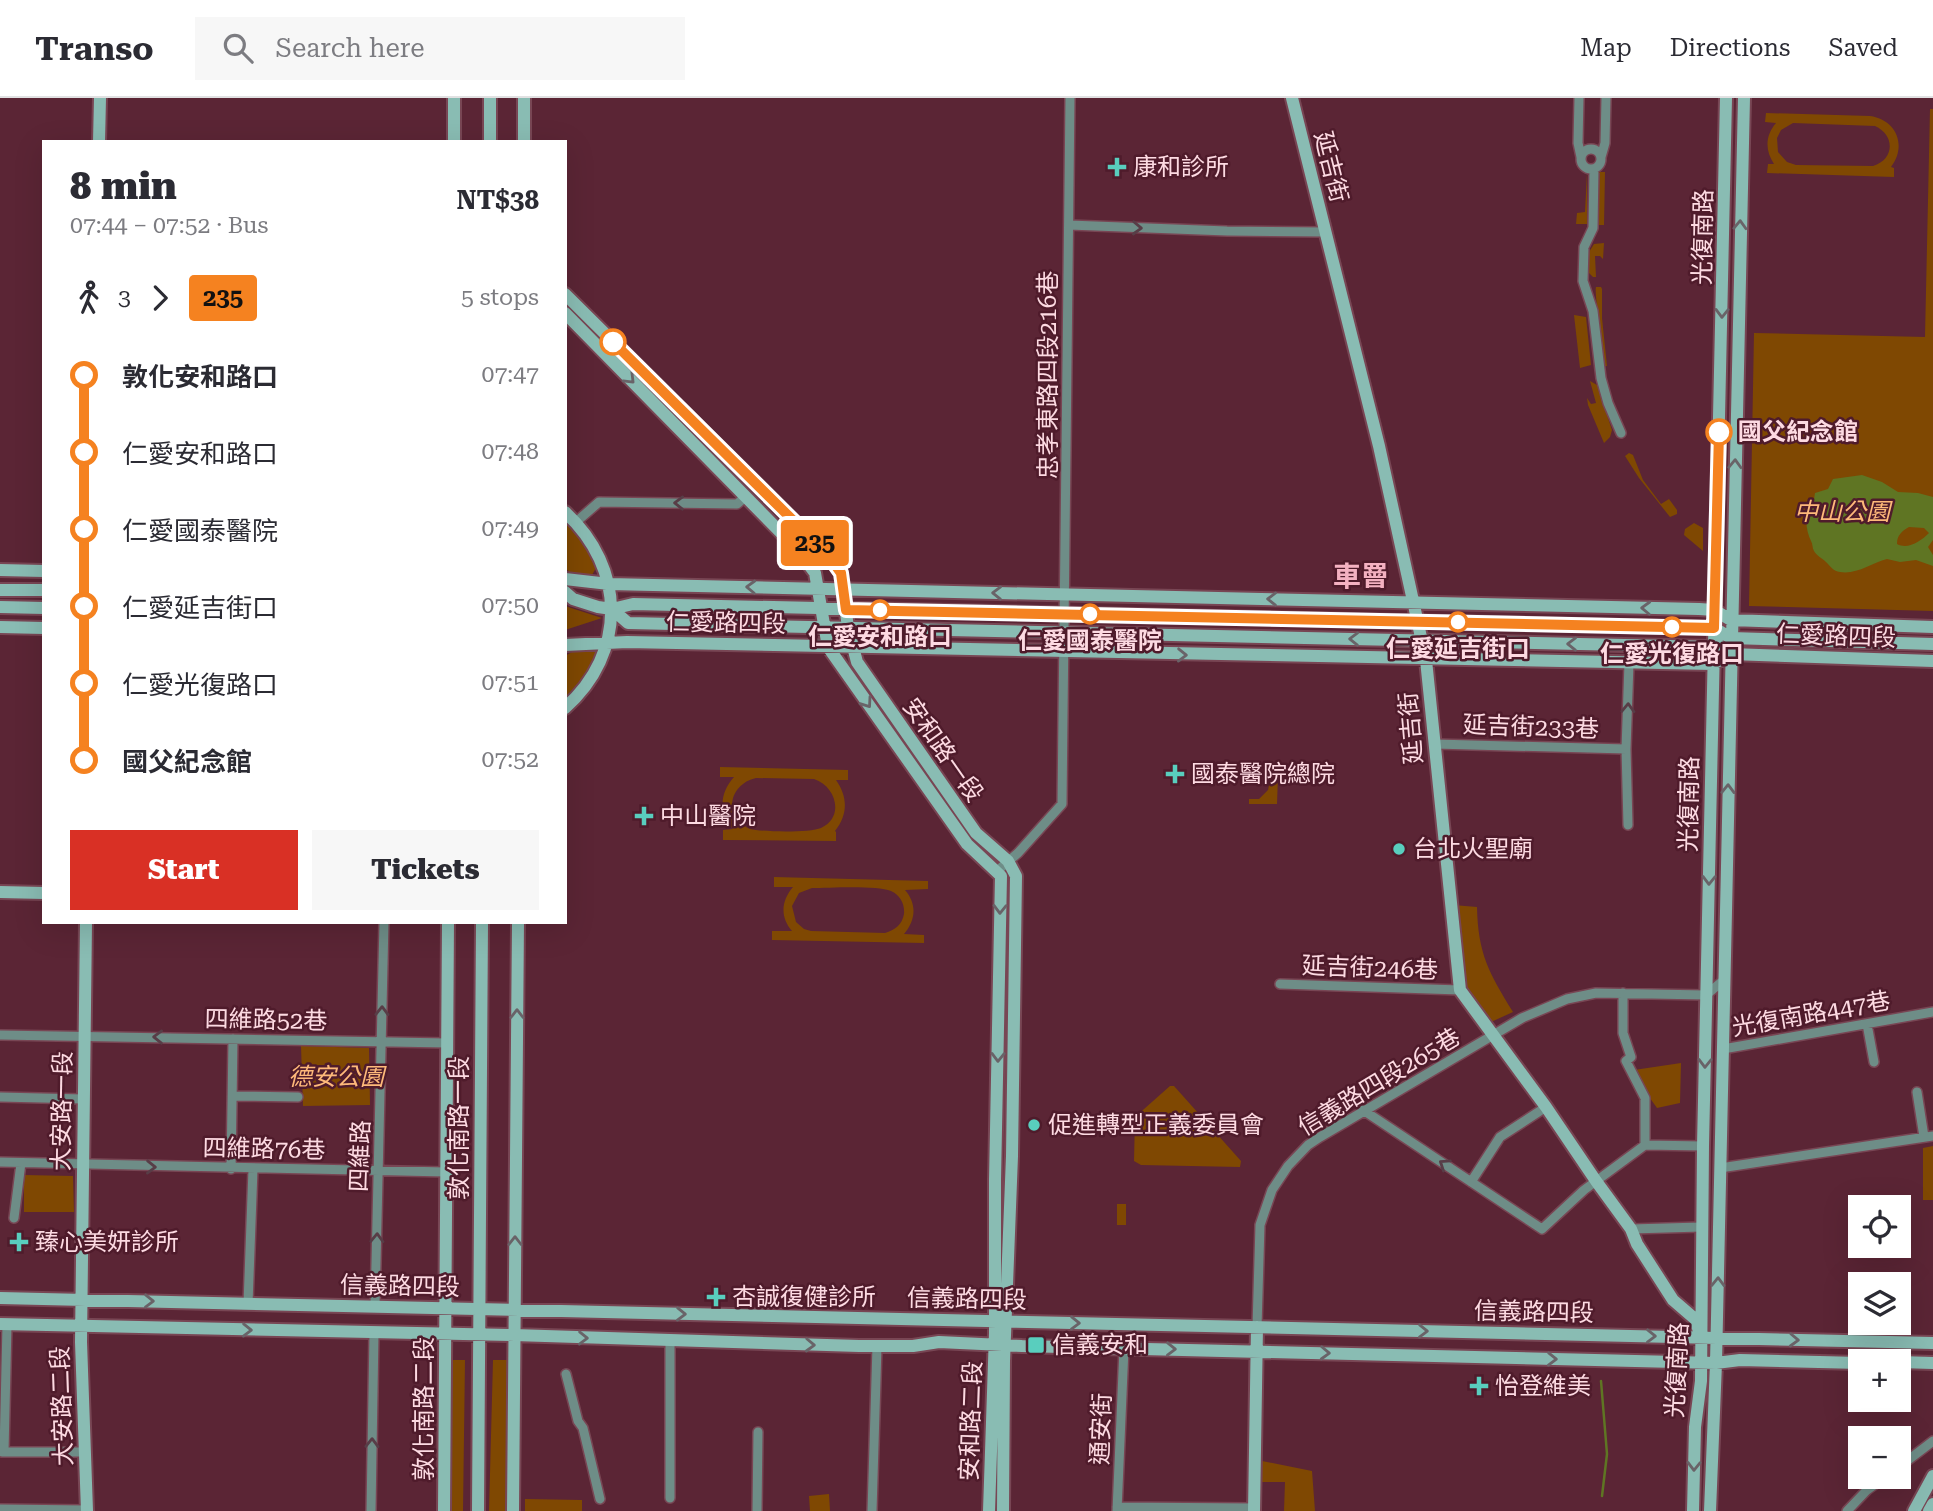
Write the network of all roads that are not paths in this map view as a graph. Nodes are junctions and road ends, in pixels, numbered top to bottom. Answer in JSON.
{"nodes":[{"id":1,"x":100,"y":98,"type":"edge"},
{"id":2,"x":454,"y":98,"type":"edge"},
{"id":3,"x":490,"y":98,"type":"edge"},
{"id":4,"x":524,"y":98,"type":"edge"},
{"id":5,"x":1070,"y":98,"type":"edge"},
{"id":6,"x":1292,"y":98,"type":"edge"},
{"id":7,"x":1578,"y":98,"type":"edge"},
{"id":8,"x":1606,"y":98,"type":"edge"},
{"id":9,"x":1726,"y":98,"type":"edge"},
{"id":10,"x":1744,"y":98,"type":"edge"},
{"id":11,"x":99,"y":140,"type":"edge"},
{"id":12,"x":454,"y":140,"type":"edge"},
{"id":13,"x":490,"y":140,"type":"edge"},
{"id":14,"x":523,"y":140,"type":"edge"},
{"id":15,"x":1581,"y":157,"type":"junction"},
{"id":16,"x":1601,"y":158,"type":"junction"},
{"id":17,"x":1594,"y":169,"type":"junction"},
{"id":18,"x":1069,"y":225,"type":"junction"},
{"id":19,"x":1325,"y":232,"type":"junction"},
{"id":20,"x":567,"y":296,"type":"edge"},
{"id":21,"x":567,"y":315,"type":"edge"},
{"id":22,"x":1621,"y":433,"type":"dead end"},
{"id":23,"x":744,"y":498,"type":"junction"},
{"id":24,"x":567,"y":514,"type":"edge"},
{"id":25,"x":576,"y":522,"type":"junction"},
{"id":26,"x":0,"y":570,"type":"edge"},
{"id":27,"x":42,"y":571,"type":"edge"},
{"id":28,"x":567,"y":579,"type":"edge"},
{"id":29,"x":609,"y":584,"type":"junction"},
{"id":30,"x":819,"y":589,"type":"junction"},
{"id":31,"x":0,"y":590,"type":"edge"},
{"id":32,"x":42,"y":590,"type":"edge"},
{"id":33,"x":844,"y":590,"type":"junction"},
{"id":34,"x":567,"y":594,"type":"edge"},
{"id":35,"x":1065,"y":594,"type":"junction"},
{"id":36,"x":1414,"y":601,"type":"junction"},
{"id":37,"x":0,"y":607,"type":"edge"},
{"id":38,"x":42,"y":608,"type":"edge"},
{"id":39,"x":823,"y":609,"type":"junction"},
{"id":40,"x":612,"y":610,"type":"junction"},
{"id":41,"x":846,"y":610,"type":"junction"},
{"id":42,"x":1714,"y":610,"type":"junction"},
{"id":43,"x":1065,"y":614,"type":"junction"},
{"id":44,"x":1731,"y":620,"type":"junction"},
{"id":45,"x":1418,"y":621,"type":"junction"},
{"id":46,"x":0,"y":627,"type":"edge"},
{"id":47,"x":825,"y":627,"type":"junction"},
{"id":48,"x":1933,"y":627,"type":"edge"},
{"id":49,"x":42,"y":628,"type":"edge"},
{"id":50,"x":848,"y":628,"type":"junction"},
{"id":51,"x":1714,"y":628,"type":"junction"},
{"id":52,"x":1065,"y":632,"type":"junction"},
{"id":53,"x":1731,"y":638,"type":"junction"},
{"id":54,"x":1422,"y":641,"type":"junction"},
{"id":55,"x":608,"y":642,"type":"junction"},
{"id":56,"x":1933,"y":644,"type":"edge"},
{"id":57,"x":567,"y":645,"type":"edge"},
{"id":58,"x":828,"y":647,"type":"junction"},
{"id":59,"x":852,"y":647,"type":"junction"},
{"id":60,"x":1714,"y":647,"type":"junction"},
{"id":61,"x":1065,"y":652,"type":"junction"},
{"id":62,"x":1731,"y":654,"type":"junction"},
{"id":63,"x":1426,"y":660,"type":"junction"},
{"id":64,"x":1933,"y":661,"type":"edge"},
{"id":65,"x":1629,"y":663,"type":"junction"},
{"id":66,"x":1713,"y":664,"type":"junction"},
{"id":67,"x":567,"y":706,"type":"edge"},
{"id":68,"x":1434,"y":744,"type":"junction"},
{"id":69,"x":1626,"y":749,"type":"junction"},
{"id":70,"x":1628,"y":825,"type":"dead end"},
{"id":71,"x":1008,"y":861,"type":"junction"},
{"id":72,"x":997,"y":871,"type":"junction"},
{"id":73,"x":0,"y":892,"type":"edge"},
{"id":74,"x":42,"y":893,"type":"edge"},
{"id":75,"x":86,"y":924,"type":"edge"},
{"id":76,"x":384,"y":924,"type":"edge"},
{"id":77,"x":448,"y":924,"type":"edge"},
{"id":78,"x":482,"y":924,"type":"edge"},
{"id":79,"x":517,"y":924,"type":"edge"},
{"id":80,"x":1724,"y":980,"type":"junction"},
{"id":81,"x":1280,"y":984,"type":"dead end"},
{"id":82,"x":1460,"y":990,"type":"junction"},
{"id":83,"x":1623,"y":993,"type":"junction"},
{"id":84,"x":1706,"y":995,"type":"junction"},
{"id":85,"x":1933,"y":1012,"type":"edge"},
{"id":86,"x":1867,"y":1024,"type":"junction"},
{"id":87,"x":0,"y":1035,"type":"edge"},
{"id":88,"x":84,"y":1035,"type":"junction"},
{"id":89,"x":1494,"y":1036,"type":"junction"},
{"id":90,"x":233,"y":1038,"type":"junction"},
{"id":91,"x":382,"y":1042,"type":"junction"},
{"id":92,"x":447,"y":1043,"type":"junction"},
{"id":93,"x":1723,"y":1049,"type":"junction"},
{"id":94,"x":1874,"y":1062,"type":"dead end"},
{"id":95,"x":1917,"y":1092,"type":"dead end"},
{"id":96,"x":232,"y":1096,"type":"junction"},
{"id":97,"x":0,"y":1097,"type":"edge"},
{"id":98,"x":298,"y":1097,"type":"dead end"},
{"id":99,"x":83,"y":1099,"type":"junction"},
{"id":100,"x":1546,"y":1107,"type":"junction"},
{"id":101,"x":1363,"y":1110,"type":"junction"},
{"id":102,"x":1928,"y":1137,"type":"edge"},
{"id":103,"x":1645,"y":1146,"type":"junction"},
{"id":104,"x":1703,"y":1146,"type":"junction"},
{"id":105,"x":0,"y":1163,"type":"edge"},
{"id":106,"x":21,"y":1163,"type":"junction"},
{"id":107,"x":83,"y":1165,"type":"junction"},
{"id":108,"x":1720,"y":1168,"type":"junction"},
{"id":109,"x":232,"y":1169,"type":"junction"},
{"id":110,"x":253,"y":1169,"type":"junction"},
{"id":111,"x":379,"y":1170,"type":"junction"},
{"id":112,"x":446,"y":1172,"type":"junction"},
{"id":113,"x":1596,"y":1181,"type":"junction"},
{"id":114,"x":1471,"y":1182,"type":"junction"},
{"id":115,"x":14,"y":1218,"type":"dead end"},
{"id":116,"x":1701,"y":1227,"type":"junction"},
{"id":117,"x":1631,"y":1228,"type":"junction"},
{"id":118,"x":0,"y":1298,"type":"edge"},
{"id":119,"x":81,"y":1300,"type":"junction"},
{"id":120,"x":248,"y":1304,"type":"junction"},
{"id":121,"x":375,"y":1306,"type":"junction"},
{"id":122,"x":446,"y":1308,"type":"junction"},
{"id":123,"x":479,"y":1309,"type":"junction"},
{"id":124,"x":515,"y":1310,"type":"junction"},
{"id":125,"x":3,"y":1324,"type":"edge"},
{"id":126,"x":80,"y":1326,"type":"junction"},
{"id":127,"x":1257,"y":1327,"type":"junction"},
{"id":128,"x":374,"y":1332,"type":"junction"},
{"id":129,"x":1000,"y":1333,"type":"junction"},
{"id":130,"x":445,"y":1334,"type":"junction"},
{"id":131,"x":478,"y":1335,"type":"junction"},
{"id":132,"x":514,"y":1335,"type":"junction"},
{"id":133,"x":1701,"y":1337,"type":"junction"},
{"id":134,"x":1717,"y":1338,"type":"junction"},
{"id":135,"x":670,"y":1340,"type":"junction"},
{"id":136,"x":1933,"y":1343,"type":"edge"},
{"id":137,"x":877,"y":1346,"type":"junction"},
{"id":138,"x":1124,"y":1348,"type":"junction"},
{"id":139,"x":1256,"y":1351,"type":"junction"},
{"id":140,"x":1700,"y":1363,"type":"junction"},
{"id":141,"x":1716,"y":1363,"type":"junction"},
{"id":142,"x":1848,"y":1363,"type":"edge"},
{"id":143,"x":1911,"y":1363,"type":"edge"},
{"id":144,"x":1933,"y":1363,"type":"edge"},
{"id":145,"x":566,"y":1374,"type":"dead end"},
{"id":146,"x":3,"y":1401,"type":"edge"},
{"id":147,"x":758,"y":1432,"type":"dead end"},
{"id":148,"x":1933,"y":1441,"type":"edge"},
{"id":149,"x":2,"y":1452,"type":"edge"},
{"id":150,"x":85,"y":1452,"type":"junction"},
{"id":151,"x":1911,"y":1458,"type":"edge"},
{"id":152,"x":1933,"y":1476,"type":"edge"},
{"id":153,"x":1868,"y":1489,"type":"edge"},
{"id":154,"x":600,"y":1499,"type":"dead end"},
{"id":155,"x":670,"y":1499,"type":"dead end"},
{"id":156,"x":1933,"y":1504,"type":"edge"},
{"id":157,"x":0,"y":1509,"type":"edge"},
{"id":158,"x":1117,"y":1509,"type":"edge"},
{"id":159,"x":87,"y":1510,"type":"edge"},
{"id":160,"x":1254,"y":1510,"type":"edge"},
{"id":161,"x":371,"y":1511,"type":"edge"},
{"id":162,"x":444,"y":1511,"type":"edge"},
{"id":163,"x":478,"y":1511,"type":"edge"},
{"id":164,"x":513,"y":1511,"type":"edge"},
{"id":165,"x":757,"y":1511,"type":"edge"},
{"id":166,"x":872,"y":1511,"type":"edge"},
{"id":167,"x":989,"y":1511,"type":"edge"},
{"id":168,"x":1003,"y":1511,"type":"edge"},
{"id":169,"x":1693,"y":1511,"type":"edge"},
{"id":170,"x":1710,"y":1511,"type":"edge"},
{"id":171,"x":1847,"y":1511,"type":"edge"},
{"id":172,"x":1914,"y":1511,"type":"edge"},
{"id":173,"x":1929,"y":1511,"type":"edge"}],
"edges":[{"from":1,"to":11,"type":"main road"},
{"from":2,"to":12,"type":"main road"},
{"from":3,"to":13,"type":"main road"},
{"from":4,"to":14,"type":"main road"},
{"from":5,"to":18,"type":"street","name":"忠孝東路四段216巷"},
{"from":6,"to":19,"type":"main road","name":"延吉街"},
{"from":7,"to":15,"type":"street"},
{"from":8,"to":16,"type":"street"},
{"from":9,"to":42,"type":"main road","name":"光復南路","one_way":true},
{"from":44,"to":10,"type":"main road","name":"光復南路","one_way":true},
{"from":15,"to":16,"type":"street"},
{"from":15,"to":17,"type":"street"},
{"from":16,"to":17,"type":"street"},
{"from":17,"to":22,"type":"street"},
{"from":18,"to":19,"type":"street","one_way":true},
{"from":18,"to":35,"type":"street","name":"忠孝東路四段216巷"},
{"from":19,"to":36,"type":"main road","name":"延吉街"},
{"from":20,"to":33,"type":"main road","name":"安和路一段"},
{"from":21,"to":23,"type":"main road","name":"安和路一段","one_way":true},
{"from":23,"to":25,"type":"street","one_way":true},
{"from":23,"to":30,"type":"main road","name":"安和路一段"},
{"from":24,"to":25,"type":"main road"},
{"from":25,"to":29,"type":"main road"},
{"from":26,"to":27,"type":"main road"},
{"from":28,"to":29,"type":"main road","name":"仁愛路四段"},
{"from":30,"to":29,"type":"main road","name":"仁愛路四段","one_way":true},
{"from":29,"to":40,"type":"main road"},
{"from":30,"to":33,"type":"main road","name":"仁愛路四段"},
{"from":30,"to":39,"type":"main road","name":"安和路一段"},
{"from":31,"to":32,"type":"main road"},
{"from":35,"to":33,"type":"main road","name":"仁愛路四段","one_way":true},
{"from":33,"to":41,"type":"main road","name":"安和路一段"},
{"from":34,"to":40,"type":"main road","name":"仁愛路四段"},
{"from":36,"to":35,"type":"main road","name":"仁愛路四段","one_way":true},
{"from":35,"to":43,"type":"street","name":"忠孝東路四段216巷"},
{"from":42,"to":36,"type":"main road","name":"仁愛路四段","one_way":true},
{"from":36,"to":45,"type":"main road","name":"延吉街"},
{"from":37,"to":38,"type":"main road"},
{"from":39,"to":40,"type":"main road","name":"仁愛路四段"},
{"from":39,"to":41,"type":"main road","name":"仁愛路四段"},
{"from":39,"to":47,"type":"main road","name":"安和路一段"},
{"from":40,"to":47,"type":"main road","name":"仁愛路四段"},
{"from":40,"to":55,"type":"main road"},
{"from":41,"to":43,"type":"main road","name":"仁愛路四段"},
{"from":41,"to":50,"type":"main road","name":"安和路一段"},
{"from":42,"to":44,"type":"main road","name":"仁愛路四段"},
{"from":42,"to":51,"type":"main road","name":"光復南路"},
{"from":43,"to":45,"type":"main road","name":"仁愛路四段"},
{"from":43,"to":52,"type":"street","name":"忠孝東路四段216巷"},
{"from":44,"to":48,"type":"main road","name":"仁愛路四段"},
{"from":44,"to":53,"type":"main road","name":"光復南路"},
{"from":45,"to":51,"type":"main road","name":"仁愛路四段"},
{"from":45,"to":54,"type":"main road","name":"延吉街"},
{"from":46,"to":49,"type":"main road"},
{"from":47,"to":50,"type":"main road","name":"仁愛路四段"},
{"from":47,"to":58,"type":"main road","name":"安和路一段"},
{"from":50,"to":52,"type":"main road","name":"仁愛路四段"},
{"from":50,"to":59,"type":"main road","name":"安和路一段"},
{"from":51,"to":53,"type":"main road","name":"仁愛路四段"},
{"from":51,"to":60,"type":"main road","name":"光復南路"},
{"from":54,"to":52,"type":"main road","name":"仁愛路四段","one_way":true},
{"from":52,"to":61,"type":"street","name":"忠孝東路四段216巷"},
{"from":53,"to":56,"type":"main road","name":"仁愛路四段"},
{"from":53,"to":60,"type":"main road","name":"仁愛路四段"},
{"from":53,"to":62,"type":"main road","name":"光復南路"},
{"from":60,"to":54,"type":"main road","name":"仁愛路四段","one_way":true},
{"from":54,"to":63,"type":"main road","name":"延吉街"},
{"from":55,"to":57,"type":"main road","name":"仁愛路四段"},
{"from":55,"to":58,"type":"main road","name":"仁愛路四段"},
{"from":55,"to":67,"type":"main road"},
{"from":58,"to":59,"type":"main road","name":"仁愛路四段"},
{"from":58,"to":72,"type":"main road","name":"安和路一段","one_way":true},
{"from":59,"to":61,"type":"main road","name":"仁愛路四段"},
{"from":59,"to":71,"type":"main road","name":"安和路一段"},
{"from":60,"to":66,"type":"main road","name":"光復南路"},
{"from":61,"to":63,"type":"main road","name":"仁愛路四段","one_way":true},
{"from":61,"to":71,"type":"street","name":"忠孝東路四段216巷"},
{"from":62,"to":64,"type":"main road","name":"仁愛路四段"},
{"from":62,"to":66,"type":"main road","name":"仁愛路四段"},
{"from":80,"to":62,"type":"main road","name":"光復南路","one_way":true},
{"from":63,"to":65,"type":"main road","name":"仁愛路四段"},
{"from":63,"to":68,"type":"main road","name":"延吉街"},
{"from":65,"to":66,"type":"main road","name":"仁愛路四段"},
{"from":69,"to":65,"type":"street","one_way":true},
{"from":66,"to":84,"type":"main road","name":"光復南路","one_way":true},
{"from":68,"to":69,"type":"street","name":"延吉街233巷"},
{"from":68,"to":82,"type":"main road","name":"延吉街"},
{"from":69,"to":70,"type":"street"},
{"from":71,"to":72,"type":"street","name":"忠孝東路四段216巷"},
{"from":71,"to":129,"type":"main road"},
{"from":72,"to":129,"type":"main road","one_way":true},
{"from":73,"to":74,"type":"main road"},
{"from":75,"to":88,"type":"main road","name":"大安路一段"},
{"from":91,"to":76,"type":"street","name":"四維路","one_way":true},
{"from":77,"to":92,"type":"main road","name":"敦化南路一段"},
{"from":78,"to":123,"type":"main road","name":"敦化南路一段"},
{"from":124,"to":79,"type":"main road","one_way":true},
{"from":80,"to":84,"type":"street"},
{"from":80,"to":93,"type":"main road","name":"光復南路"},
{"from":81,"to":82,"type":"street","name":"延吉街246巷"},
{"from":82,"to":89,"type":"main road"},
{"from":83,"to":84,"type":"street","name":"信義路四段265巷"},
{"from":83,"to":89,"type":"street","name":"信義路四段265巷"},
{"from":83,"to":103,"type":"street"},
{"from":84,"to":104,"type":"main road","name":"光復南路","one_way":true},
{"from":85,"to":86,"type":"street","name":"光復南路447巷"},
{"from":86,"to":93,"type":"street","name":"光復南路447巷"},
{"from":86,"to":94,"type":"street"},
{"from":87,"to":88,"type":"street","name":"四維路52巷"},
{"from":90,"to":88,"type":"street","name":"四維路52巷","one_way":true},
{"from":88,"to":99,"type":"main road","name":"大安路一段"},
{"from":89,"to":100,"type":"main road"},
{"from":89,"to":101,"type":"street","name":"信義路四段265巷"},
{"from":90,"to":91,"type":"street","name":"四維路52巷"},
{"from":90,"to":96,"type":"street"},
{"from":91,"to":92,"type":"street","name":"四維路52巷"},
{"from":91,"to":111,"type":"street","name":"四維路"},
{"from":92,"to":112,"type":"main road","name":"敦化南路一段"},
{"from":93,"to":108,"type":"main road","name":"光復南路"},
{"from":95,"to":102,"type":"street"},
{"from":96,"to":98,"type":"street"},
{"from":96,"to":109,"type":"street"},
{"from":97,"to":99,"type":"street"},
{"from":99,"to":107,"type":"main road","name":"大安路一段"},
{"from":100,"to":113,"type":"main road"},
{"from":100,"to":114,"type":"street"},
{"from":114,"to":101,"type":"street","one_way":true},
{"from":101,"to":127,"type":"street","name":"信義路四段265巷"},
{"from":102,"to":108,"type":"street"},
{"from":103,"to":104,"type":"street"},
{"from":103,"to":113,"type":"street"},
{"from":104,"to":116,"type":"main road","name":"光復南路"},
{"from":105,"to":106,"type":"street","name":"四維路76巷"},
{"from":106,"to":107,"type":"street","name":"四維路76巷"},
{"from":106,"to":115,"type":"street"},
{"from":107,"to":109,"type":"street","name":"四維路76巷","one_way":true},
{"from":107,"to":119,"type":"main road","name":"大安路一段"},
{"from":134,"to":108,"type":"main road","name":"光復南路","one_way":true},
{"from":109,"to":110,"type":"street","name":"四維路76巷"},
{"from":110,"to":111,"type":"street","name":"四維路76巷"},
{"from":110,"to":120,"type":"street"},
{"from":111,"to":112,"type":"street","name":"四維路76巷"},
{"from":121,"to":111,"type":"street","name":"四維路","one_way":true},
{"from":112,"to":122,"type":"main road","name":"敦化南路一段"},
{"from":113,"to":114,"type":"street"},
{"from":113,"to":117,"type":"main road"},
{"from":116,"to":117,"type":"street"},
{"from":116,"to":133,"type":"main road","name":"光復南路"},
{"from":117,"to":133,"type":"main road"},
{"from":118,"to":119,"type":"main road","name":"信義路四段"},
{"from":119,"to":120,"type":"main road","name":"信義路四段","one_way":true},
{"from":119,"to":126,"type":"main road","name":"大安路二段"},
{"from":120,"to":121,"type":"main road","name":"信義路四段"},
{"from":121,"to":122,"type":"main road","name":"信義路四段"},
{"from":122,"to":123,"type":"main road","name":"信義路四段"},
{"from":122,"to":130,"type":"main road","name":"敦化南路二段"},
{"from":123,"to":124,"type":"main road","name":"信義路四段"},
{"from":123,"to":131,"type":"main road","name":"敦化南路一段"},
{"from":124,"to":129,"type":"main road","name":"信義路四段","one_way":true},
{"from":124,"to":132,"type":"main road"},
{"from":125,"to":126,"type":"main road","name":"信義路四段"},
{"from":125,"to":146,"type":"street"},
{"from":126,"to":128,"type":"main road","name":"信義路四段","one_way":true},
{"from":126,"to":150,"type":"main road","name":"大安路二段"},
{"from":129,"to":127,"type":"main road","name":"信義路四段","one_way":true},
{"from":127,"to":133,"type":"main road","name":"信義路四段","one_way":true},
{"from":127,"to":139,"type":"main road"},
{"from":128,"to":130,"type":"main road","name":"信義路四段"},
{"from":161,"to":128,"type":"street","one_way":true},
{"from":129,"to":137,"type":"main road","name":"信義路四段"},
{"from":129,"to":138,"type":"main road","name":"信義路四段"},
{"from":129,"to":167,"type":"main road","name":"安和路二段"},
{"from":129,"to":168,"type":"main road","name":"安和路二段"},
{"from":130,"to":131,"type":"main road","name":"信義路四段"},
{"from":130,"to":162,"type":"main road","name":"敦化南路二段"},
{"from":131,"to":132,"type":"main road","name":"信義路四段"},
{"from":131,"to":163,"type":"main road"},
{"from":132,"to":135,"type":"main road","name":"信義路四段","one_way":true},
{"from":132,"to":164,"type":"main road"},
{"from":133,"to":134,"type":"main road","name":"信義路四段"},
{"from":133,"to":140,"type":"main road","name":"光復南路"},
{"from":134,"to":136,"type":"main road","name":"信義路四段","one_way":true},
{"from":134,"to":141,"type":"main road","name":"光復南路"},
{"from":135,"to":137,"type":"main road","name":"信義路四段","one_way":true},
{"from":135,"to":155,"type":"street"},
{"from":137,"to":166,"type":"street"},
{"from":138,"to":139,"type":"main road","name":"信義路四段","one_way":true},
{"from":138,"to":158,"type":"street","name":"通安街"},
{"from":139,"to":140,"type":"main road","name":"信義路四段","one_way":true},
{"from":139,"to":160,"type":"main road"},
{"from":140,"to":141,"type":"main road","name":"信義路四段"},
{"from":140,"to":169,"type":"main road","name":"光復南路","one_way":true},
{"from":141,"to":142,"type":"main road","name":"信義路四段"},
{"from":141,"to":170,"type":"main road","name":"光復南路"},
{"from":143,"to":144,"type":"main road"},
{"from":145,"to":154,"type":"street"},
{"from":146,"to":149,"type":"street"},
{"from":147,"to":165,"type":"street"},
{"from":148,"to":151,"type":"street"},
{"from":149,"to":150,"type":"street"},
{"from":150,"to":159,"type":"main road","name":"大安路二段"},
{"from":152,"to":172,"type":"main road"},
{"from":153,"to":171,"type":"street"},
{"from":156,"to":173,"type":"main road"},
{"from":157,"to":159,"type":"street"},
{"from":158,"to":160,"type":"street"}]}
